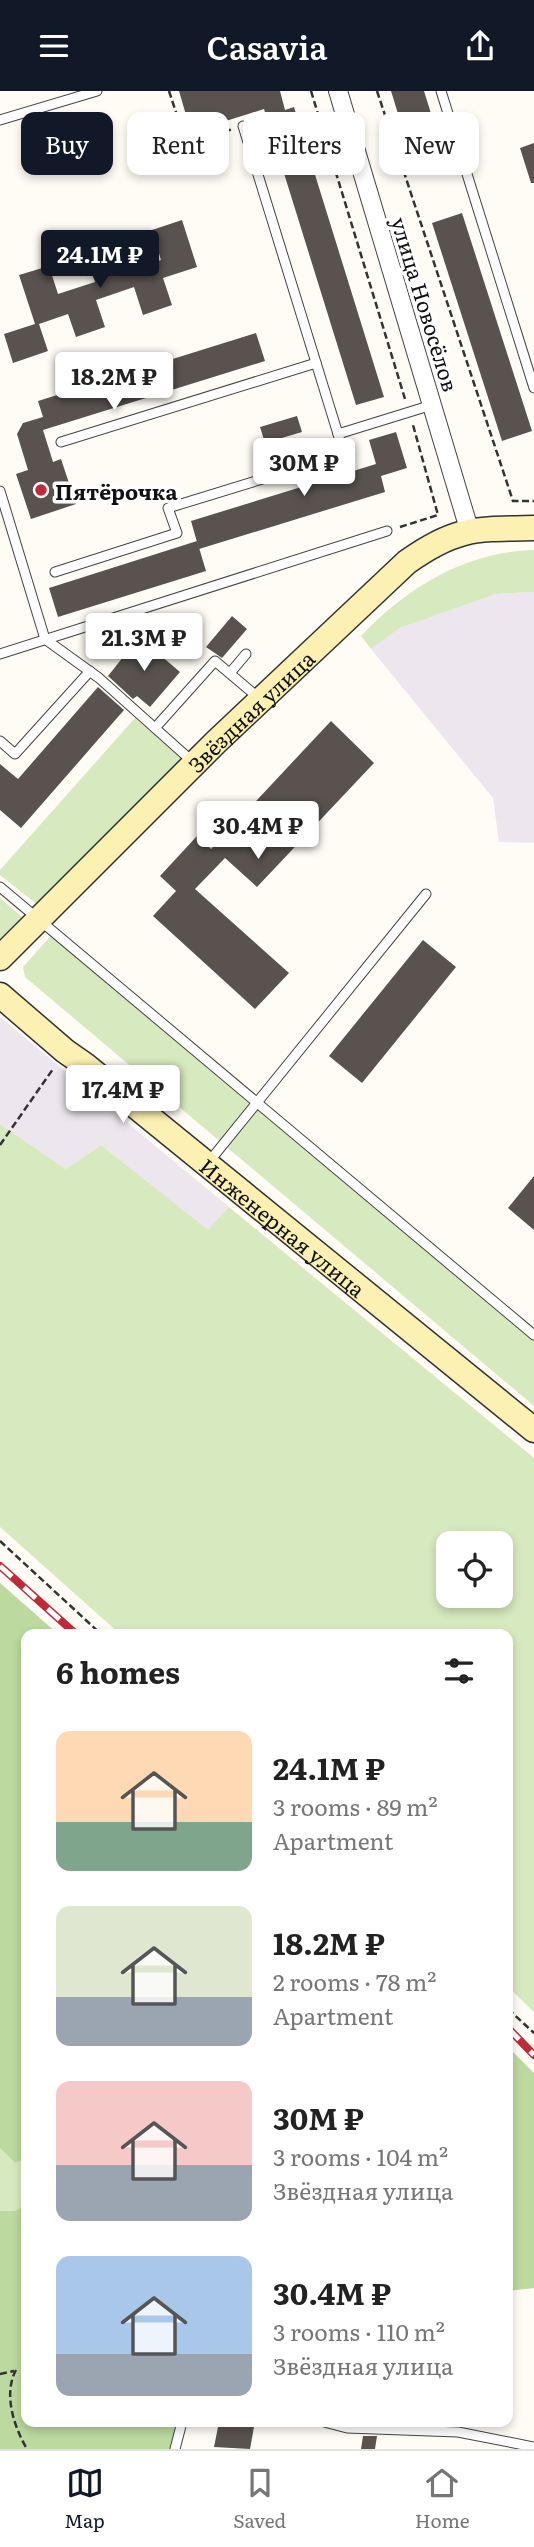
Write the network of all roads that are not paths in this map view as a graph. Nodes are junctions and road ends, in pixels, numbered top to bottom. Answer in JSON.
{"nodes":[{"id":1,"x":97,"y":91,"type":"edge"},
{"id":2,"x":338,"y":91,"type":"edge"},
{"id":3,"x":441,"y":91,"type":"edge"},
{"id":4,"x":0,"y":120,"type":"edge"},
{"id":5,"x":258,"y":175,"type":"edge"},
{"id":6,"x":316,"y":363,"type":"junction"},
{"id":7,"x":534,"y":388,"type":"edge"},
{"id":8,"x":432,"y":405,"type":"junction"},
{"id":9,"x":338,"y":434,"type":"junction"},
{"id":10,"x":61,"y":442,"type":"dead end"},
{"id":11,"x":0,"y":491,"type":"edge"},
{"id":12,"x":534,"y":528,"type":"edge"},
{"id":13,"x":469,"y":529,"type":"junction"},
{"id":14,"x":387,"y":531,"type":"road end"},
{"id":15,"x":55,"y":572,"type":"dead end"},
{"id":16,"x":45,"y":639,"type":"junction"},
{"id":17,"x":0,"y":654,"type":"edge"},
{"id":18,"x":246,"y":654,"type":"dead end"},
{"id":19,"x":90,"y":671,"type":"junction"},
{"id":20,"x":230,"y":673,"type":"junction"},
{"id":21,"x":261,"y":700,"type":"junction"},
{"id":22,"x":155,"y":728,"type":"junction"},
{"id":23,"x":0,"y":741,"type":"edge"},
{"id":24,"x":195,"y":764,"type":"junction"},
{"id":25,"x":0,"y":887,"type":"edge"},
{"id":26,"x":426,"y":894,"type":"dead end"},
{"id":27,"x":38,"y":920,"type":"junction"},
{"id":28,"x":0,"y":958,"type":"edge"},
{"id":29,"x":0,"y":995,"type":"edge"},
{"id":30,"x":257,"y":1103,"type":"junction"},
{"id":31,"x":206,"y":1164,"type":"junction"},
{"id":32,"x":534,"y":1335,"type":"edge"},
{"id":33,"x":534,"y":1430,"type":"edge"},
{"id":34,"x":181,"y":2427,"type":"edge"},
{"id":35,"x":343,"y":2427,"type":"edge"},
{"id":36,"x":534,"y":2447,"type":"edge"},
{"id":37,"x":175,"y":2449,"type":"edge"}],
"edges":[{"from":1,"to":4,"type":"lane"},
{"from":2,"to":8,"type":"street","name":"улица Новосёлов"},
{"from":3,"to":7,"type":"lane"},
{"from":5,"to":6,"type":"lane"},
{"from":6,"to":9,"type":"lane"},
{"from":6,"to":10,"type":"lane"},
{"from":8,"to":9,"type":"lane"},
{"from":8,"to":13,"type":"street","name":"улица Новосёлов"},
{"from":9,"to":15,"type":"lane"},
{"from":11,"to":16,"type":"lane"},
{"from":12,"to":13,"type":"street","name":"Звёздная улица"},
{"from":13,"to":21,"type":"street","name":"Звёздная улица"},
{"from":14,"to":16,"type":"lane"},
{"from":16,"to":17,"type":"lane"},
{"from":16,"to":19,"type":"lane"},
{"from":18,"to":20,"type":"lane"},
{"from":19,"to":22,"type":"lane"},
{"from":19,"to":23,"type":"lane"},
{"from":20,"to":21,"type":"lane"},
{"from":20,"to":22,"type":"lane"},
{"from":21,"to":24,"type":"street","name":"Звёздная улица"},
{"from":22,"to":24,"type":"lane"},
{"from":24,"to":27,"type":"street","name":"Звёздная улица"},
{"from":25,"to":27,"type":"lane"},
{"from":26,"to":30,"type":"lane"},
{"from":27,"to":28,"type":"street","name":"Звёздная улица"},
{"from":27,"to":30,"type":"lane"},
{"from":29,"to":31,"type":"street","name":"Инженерная улица"},
{"from":30,"to":31,"type":"lane"},
{"from":30,"to":32,"type":"lane"},
{"from":31,"to":33,"type":"street","name":"Инженерная улица"},
{"from":34,"to":37,"type":"lane"},
{"from":35,"to":36,"type":"lane"}]}
